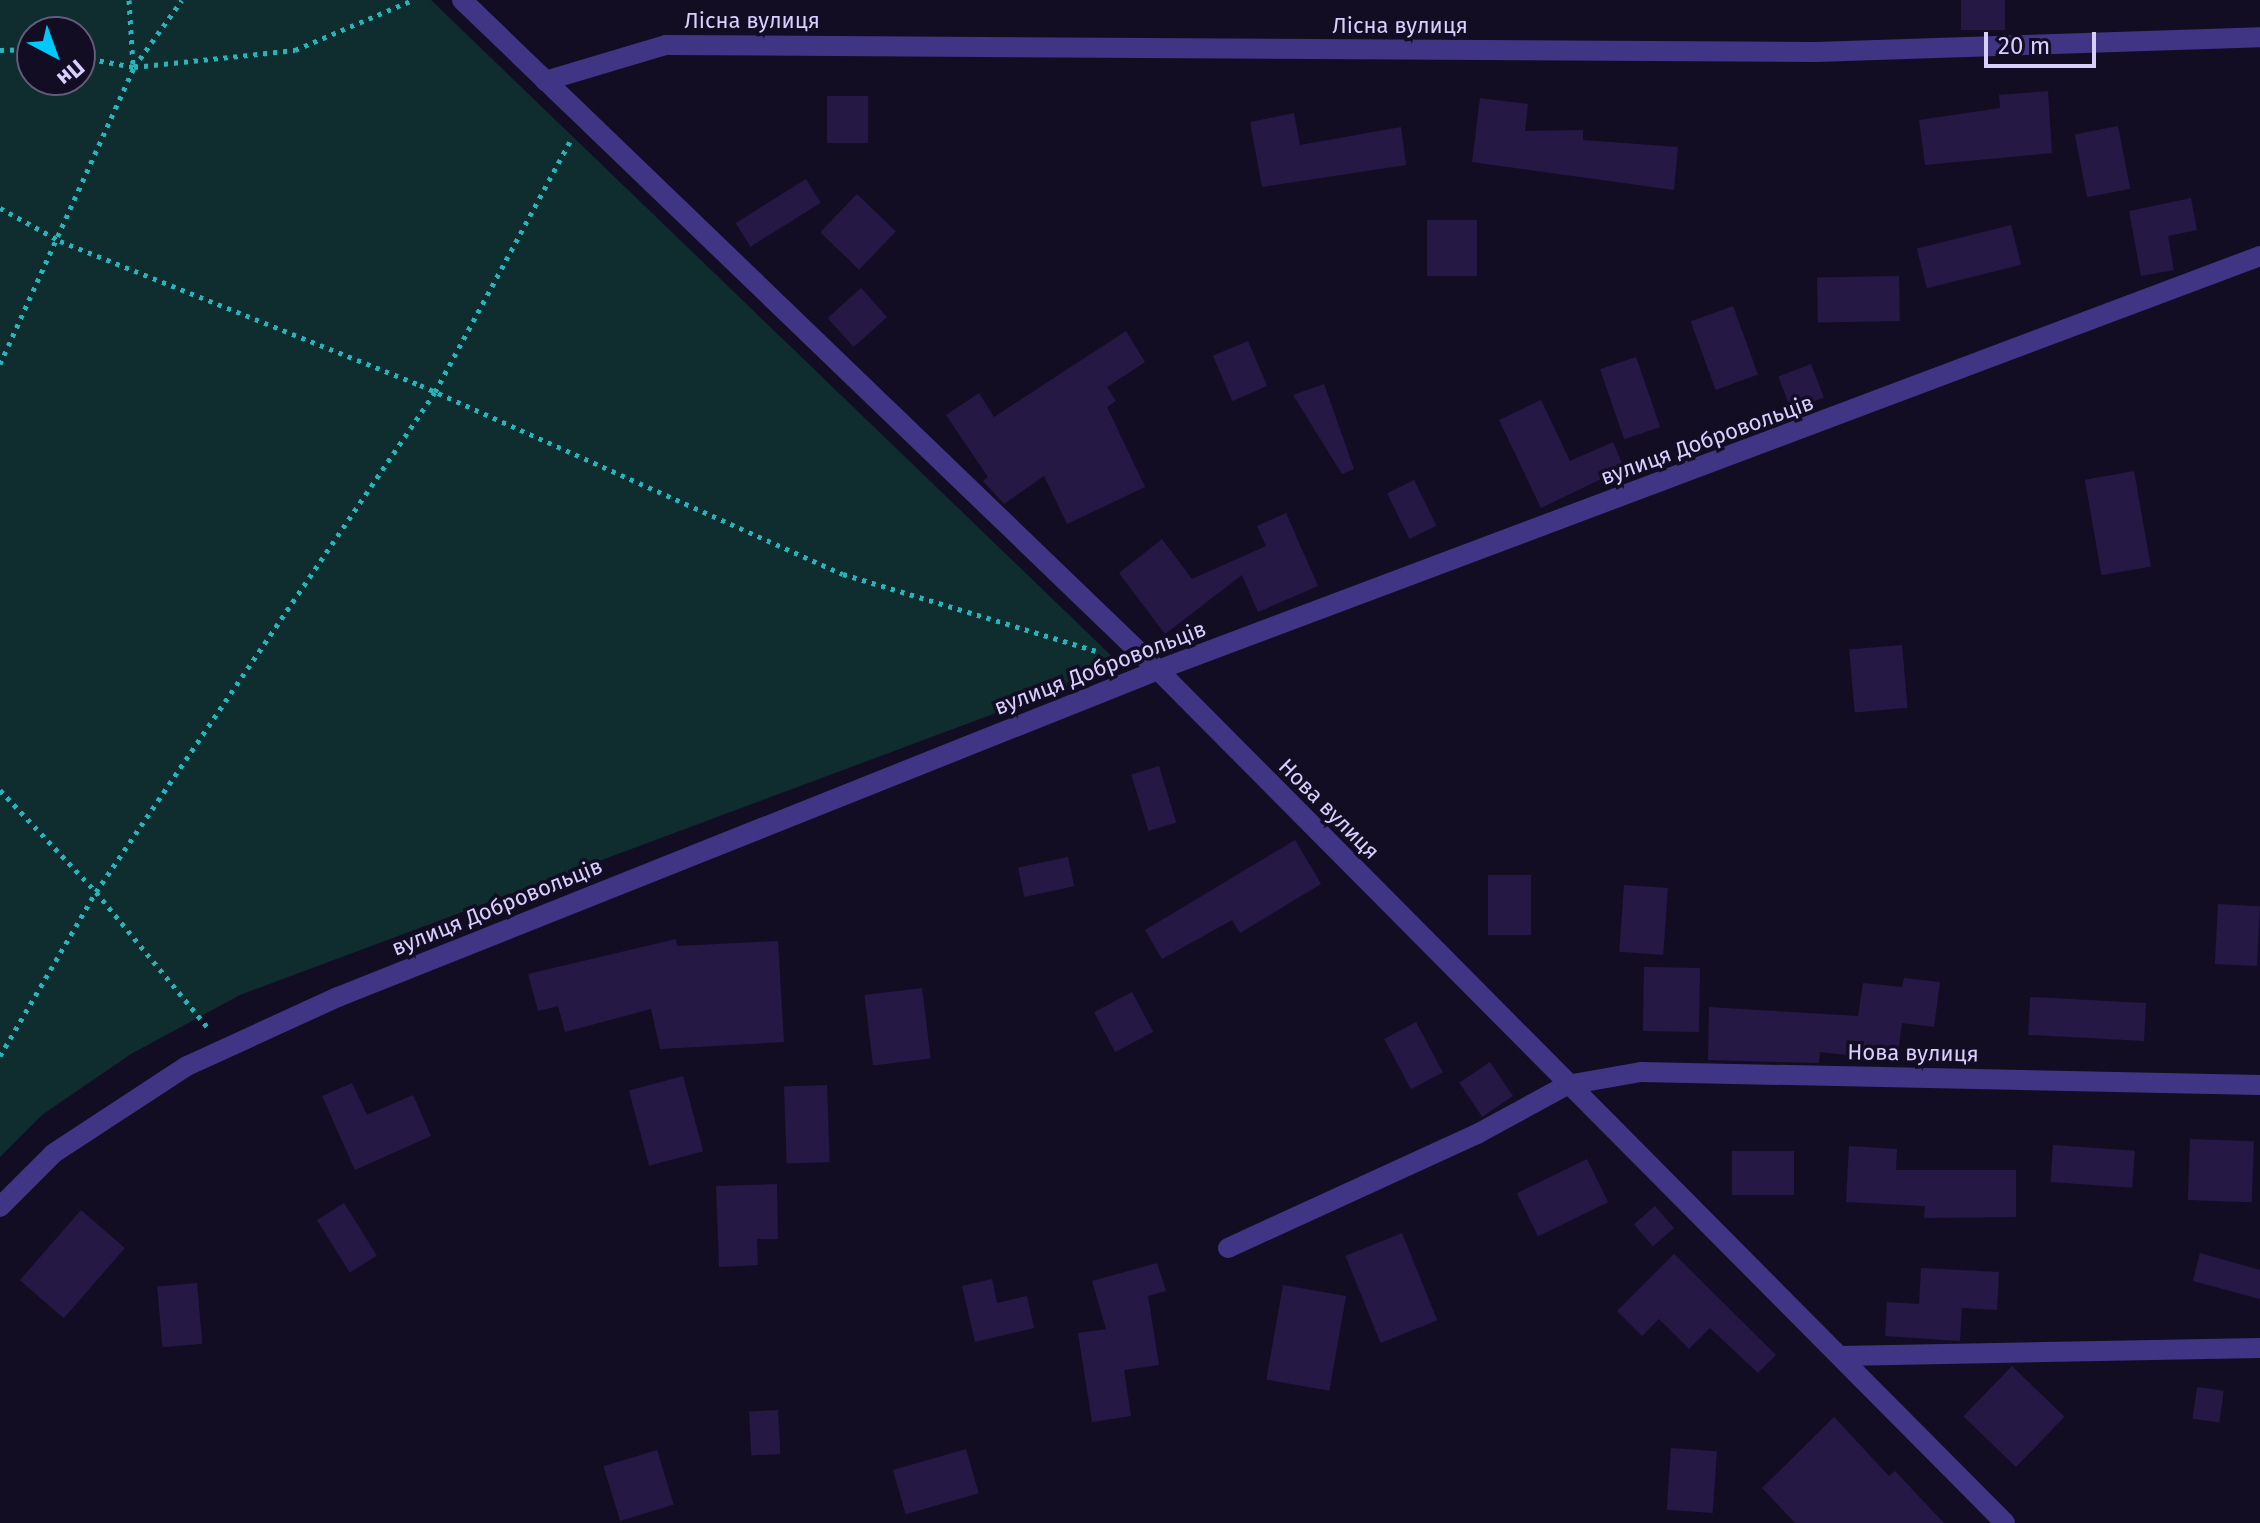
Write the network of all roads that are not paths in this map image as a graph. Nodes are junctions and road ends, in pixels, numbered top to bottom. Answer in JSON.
{"nodes":[{"id":1,"x":462,"y":0,"type":"edge"},
{"id":2,"x":2260,"y":37,"type":"edge"},
{"id":3,"x":545,"y":81,"type":"junction"},
{"id":4,"x":2260,"y":256,"type":"edge"},
{"id":5,"x":1158,"y":670,"type":"junction"},
{"id":6,"x":1567,"y":1085,"type":"junction"},
{"id":7,"x":2260,"y":1085,"type":"edge"},
{"id":8,"x":0,"y":1207,"type":"edge"},
{"id":9,"x":1228,"y":1248,"type":"dead end"},
{"id":10,"x":2260,"y":1348,"type":"edge"},
{"id":11,"x":1841,"y":1356,"type":"junction"},
{"id":12,"x":2005,"y":1523,"type":"edge"}],
"edges":[{"from":1,"to":3,"type":"street"},
{"from":2,"to":3,"type":"street","name":"Лісна вулиця"},
{"from":3,"to":5,"type":"street"},
{"from":4,"to":5,"type":"street","name":"вулиця Добровольців"},
{"from":5,"to":6,"type":"street","name":"Нова вулиця"},
{"from":5,"to":8,"type":"street","name":"вулиця Добровольців"},
{"from":6,"to":7,"type":"street","name":"Нова вулиця"},
{"from":6,"to":9,"type":"street"},
{"from":6,"to":11,"type":"street","name":"Нова вулиця"},
{"from":10,"to":11,"type":"street"},
{"from":11,"to":12,"type":"street","name":"Нова вулиця"}]}
